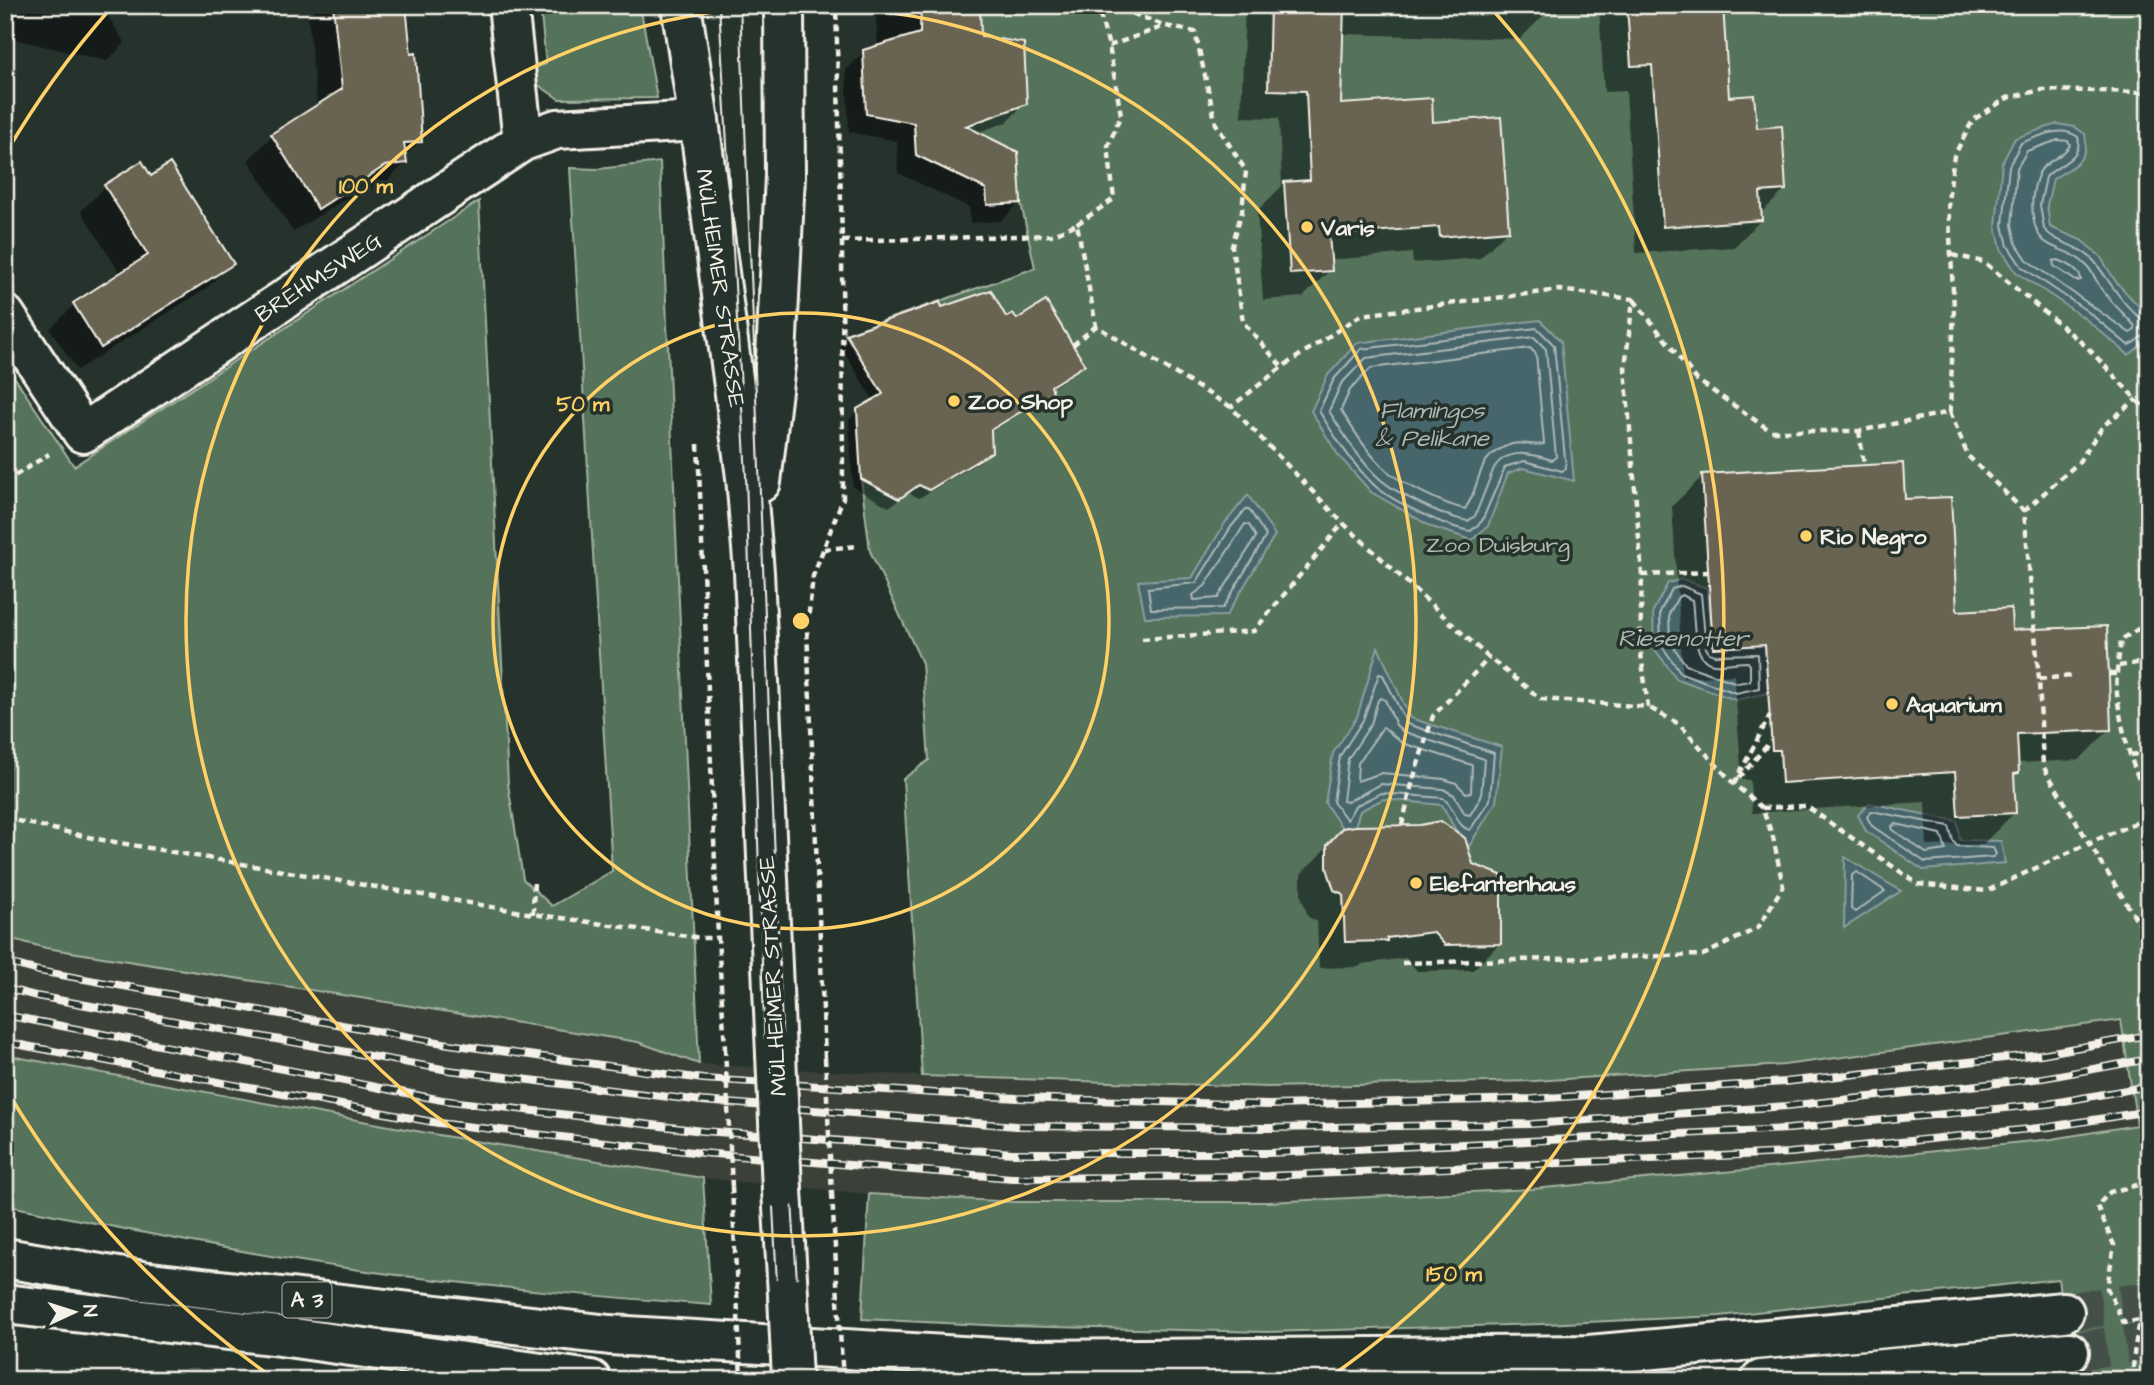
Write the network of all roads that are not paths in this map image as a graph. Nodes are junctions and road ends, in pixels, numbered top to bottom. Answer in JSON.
{"nodes":[{"id":1,"x":508,"y":5,"type":"edge"},
{"id":2,"x":681,"y":5,"type":"edge"},
{"id":3,"x":784,"y":5,"type":"edge"},
{"id":4,"x":699,"y":121,"type":"junction"},
{"id":5,"x":523,"y":141,"type":"junction"},
{"id":6,"x":5,"y":315,"type":"edge"},
{"id":7,"x":754,"y":572,"type":"junction"},
{"id":8,"x":5,"y":1258,"type":"edge"},
{"id":9,"x":5,"y":1304,"type":"edge"},
{"id":10,"x":2064,"y":1312,"type":"tunnel mouth"},
{"id":11,"x":2069,"y":1353,"type":"tunnel mouth"},
{"id":12,"x":591,"y":1380,"type":"edge"},
{"id":13,"x":792,"y":1380,"type":"edge"},
{"id":14,"x":1761,"y":1380,"type":"edge"}],
"edges":[{"from":1,"to":5,"type":"main road"},
{"from":2,"to":4,"type":"main road","name":"MÜLHEIMER STRASSE"},
{"from":3,"to":7,"type":"main road","name":"MÜLHEIMER STRASSE"},
{"from":4,"to":5,"type":"main road","name":"BREHMSWEG"},
{"from":4,"to":7,"type":"main road","name":"MÜLHEIMER STRASSE"},
{"from":5,"to":6,"type":"main road","name":"BREHMSWEG"},
{"from":7,"to":13,"type":"main road","name":"MÜLHEIMER STRASSE","bridge":true},
{"from":8,"to":10,"type":"main road","number":"A 3"},
{"from":9,"to":12,"type":"main road","number":"A 3"},
{"from":11,"to":14,"type":"main road"}]}
